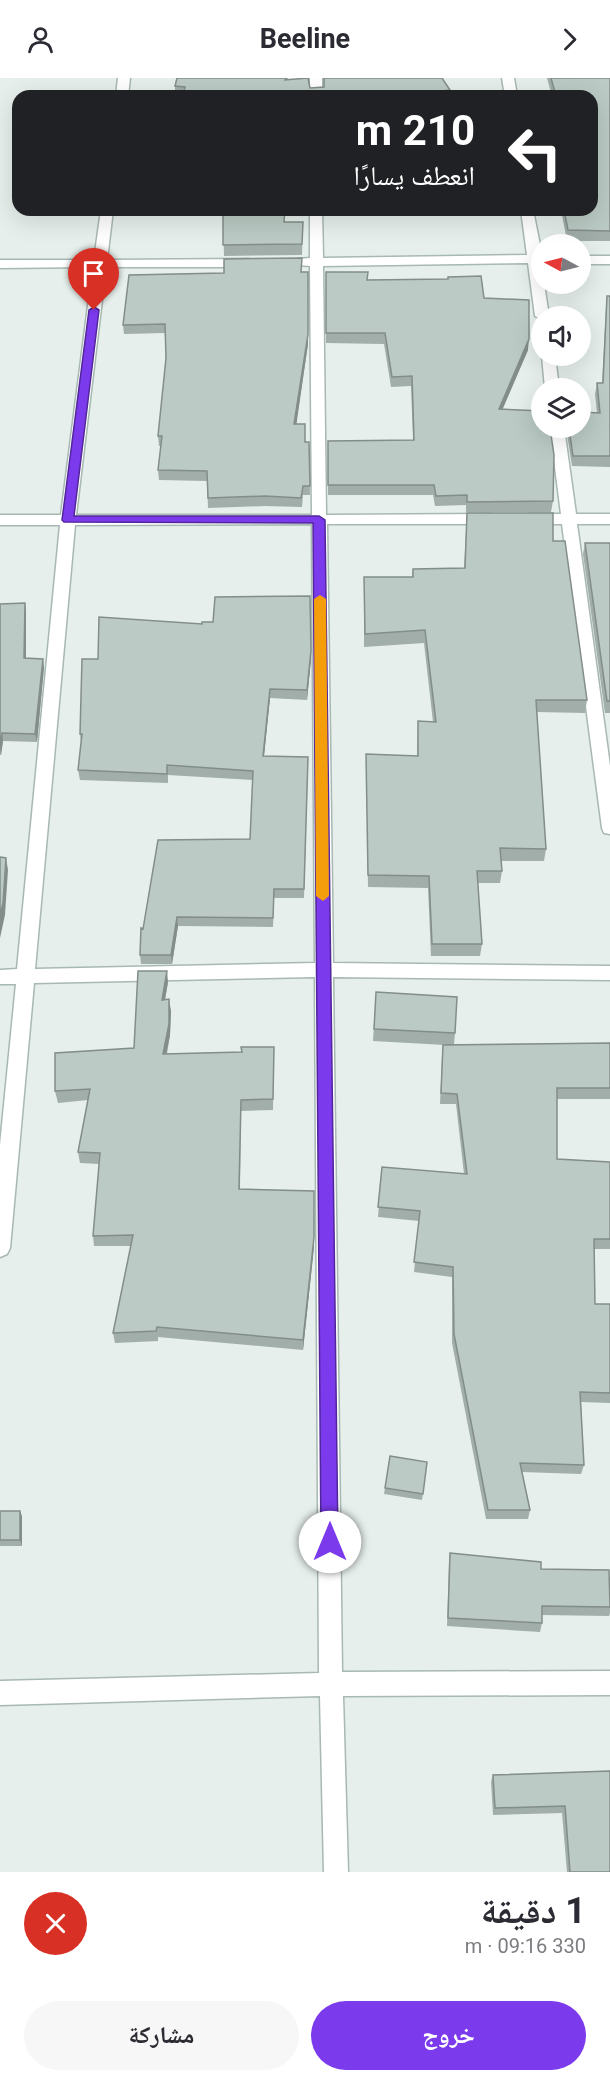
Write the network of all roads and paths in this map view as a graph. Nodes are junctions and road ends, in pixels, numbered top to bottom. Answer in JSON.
{"nodes":[{"id":1,"x":106,"y":216,"type":"edge"},
{"id":2,"x":316,"y":216,"type":"edge"},
{"id":3,"x":528,"y":216,"type":"edge"},
{"id":4,"x":532,"y":234,"type":"edge"},
{"id":5,"x":531,"y":260,"type":"edge"},
{"id":6,"x":591,"y":260,"type":"edge"},
{"id":7,"x":610,"y":260,"type":"edge"},
{"id":8,"x":268,"y":262,"type":"edge"},
{"id":9,"x":291,"y":262,"type":"edge"},
{"id":10,"x":315,"y":262,"type":"junction"},
{"id":11,"x":0,"y":264,"type":"edge"},
{"id":12,"x":100,"y":264,"type":"junction"},
{"id":13,"x":558,"y":438,"type":"edge"},
{"id":14,"x":570,"y":519,"type":"junction"},
{"id":15,"x":610,"y":519,"type":"edge"},
{"id":16,"x":0,"y":520,"type":"edge"},
{"id":17,"x":68,"y":520,"type":"junction"},
{"id":18,"x":319,"y":520,"type":"junction"},
{"id":19,"x":610,"y":828,"type":"edge"},
{"id":20,"x":324,"y":970,"type":"junction"},
{"id":21,"x":610,"y":973,"type":"edge"},
{"id":22,"x":0,"y":977,"type":"edge"},
{"id":23,"x":26,"y":978,"type":"junction"},
{"id":24,"x":0,"y":1248,"type":"edge"},
{"id":25,"x":610,"y":1683,"type":"edge"},
{"id":26,"x":331,"y":1684,"type":"junction"},
{"id":27,"x":0,"y":1693,"type":"edge"},
{"id":28,"x":336,"y":1872,"type":"edge"}],
"edges":[{"from":1,"to":12,"type":"street"},
{"from":2,"to":10,"type":"street"},
{"from":3,"to":4,"type":"street"},
{"from":5,"to":10,"type":"street"},
{"from":6,"to":7,"type":"street"},
{"from":8,"to":12,"type":"street"},
{"from":9,"to":10,"type":"street"},
{"from":10,"to":18,"type":"street"},
{"from":11,"to":12,"type":"street"},
{"from":12,"to":17,"type":"street"},
{"from":13,"to":14,"type":"street"},
{"from":14,"to":15,"type":"street"},
{"from":14,"to":18,"type":"street"},
{"from":14,"to":19,"type":"street"},
{"from":16,"to":17,"type":"street"},
{"from":17,"to":18,"type":"street"},
{"from":17,"to":23,"type":"street"},
{"from":18,"to":20,"type":"street"},
{"from":20,"to":21,"type":"street"},
{"from":20,"to":23,"type":"street"},
{"from":20,"to":26,"type":"street"},
{"from":22,"to":23,"type":"street"},
{"from":23,"to":24,"type":"street"},
{"from":25,"to":26,"type":"street"},
{"from":26,"to":27,"type":"street"},
{"from":26,"to":28,"type":"street"}]}
